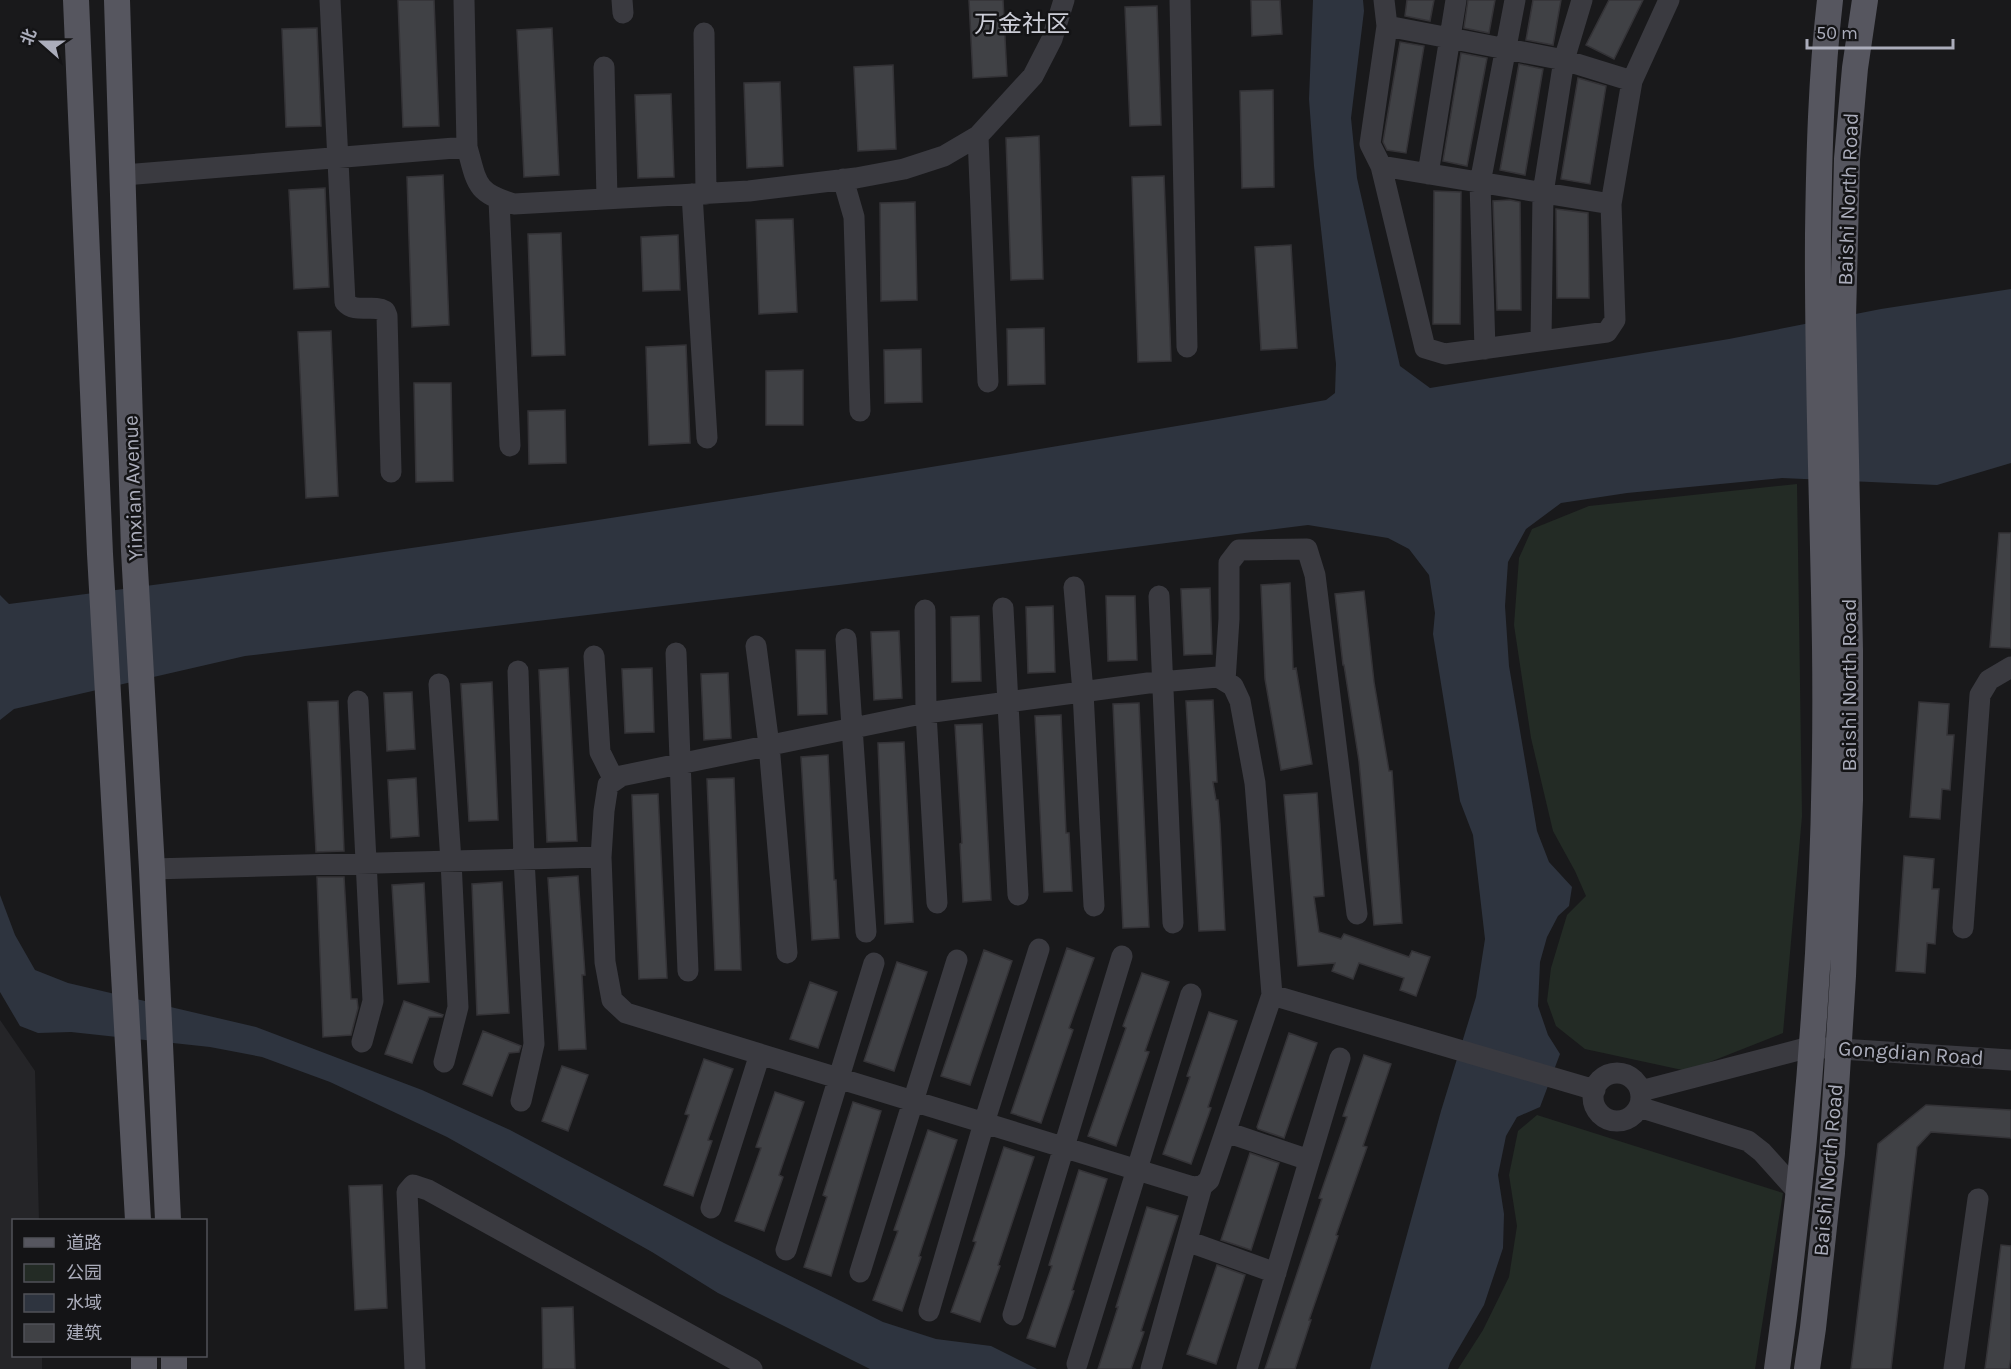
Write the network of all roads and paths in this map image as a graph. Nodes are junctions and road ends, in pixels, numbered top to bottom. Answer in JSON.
{"nodes":[{"id":1,"x":76,"y":0,"type":"edge"},
{"id":2,"x":117,"y":0,"type":"edge"},
{"id":3,"x":330,"y":0,"type":"edge"},
{"id":4,"x":464,"y":0,"type":"edge"},
{"id":5,"x":1064,"y":0,"type":"edge"},
{"id":6,"x":1180,"y":0,"type":"edge"},
{"id":7,"x":1384,"y":0,"type":"edge"},
{"id":8,"x":1456,"y":0,"type":"edge"},
{"id":9,"x":1515,"y":0,"type":"edge"},
{"id":10,"x":1582,"y":0,"type":"edge"},
{"id":11,"x":1669,"y":0,"type":"edge"},
{"id":12,"x":1830,"y":0,"type":"edge"},
{"id":13,"x":1865,"y":0,"type":"edge"},
{"id":14,"x":1387,"y":26,"type":"junction"},
{"id":15,"x":704,"y":33,"type":"dead end"},
{"id":16,"x":1450,"y":38,"type":"junction"},
{"id":17,"x":1507,"y":49,"type":"junction"},
{"id":18,"x":1564,"y":60,"type":"junction"},
{"id":19,"x":604,"y":67,"type":"dead end"},
{"id":20,"x":1632,"y":81,"type":"junction"},
{"id":21,"x":978,"y":136,"type":"junction"},
{"id":22,"x":467,"y":147,"type":"junction"},
{"id":23,"x":338,"y":158,"type":"junction"},
{"id":24,"x":1381,"y":166,"type":"junction"},
{"id":25,"x":1428,"y":174,"type":"junction"},
{"id":26,"x":124,"y":175,"type":"junction"},
{"id":27,"x":843,"y":179,"type":"junction"},
{"id":28,"x":1480,"y":183,"type":"junction"},
{"id":29,"x":1543,"y":193,"type":"junction"},
{"id":30,"x":699,"y":194,"type":"junction"},
{"id":31,"x":607,"y":199,"type":"junction"},
{"id":32,"x":499,"y":200,"type":"junction"},
{"id":33,"x":1611,"y":204,"type":"junction"},
{"id":34,"x":1541,"y":341,"type":"junction"},
{"id":35,"x":1186,"y":347,"type":"dead end"},
{"id":36,"x":1485,"y":349,"type":"junction"},
{"id":37,"x":987,"y":382,"type":"dead end"},
{"id":38,"x":860,"y":411,"type":"dead end"},
{"id":39,"x":707,"y":438,"type":"dead end"},
{"id":40,"x":510,"y":446,"type":"dead end"},
{"id":41,"x":391,"y":472,"type":"dead end"},
{"id":42,"x":1074,"y":586,"type":"dead end"},
{"id":43,"x":1159,"y":596,"type":"dead end"},
{"id":44,"x":1003,"y":608,"type":"dead end"},
{"id":45,"x":925,"y":610,"type":"dead end"},
{"id":46,"x":846,"y":639,"type":"dead end"},
{"id":47,"x":756,"y":646,"type":"dead end"},
{"id":48,"x":676,"y":653,"type":"dead end"},
{"id":49,"x":594,"y":656,"type":"dead end"},
{"id":50,"x":2011,"y":668,"type":"edge"},
{"id":51,"x":518,"y":670,"type":"dead end"},
{"id":52,"x":1164,"y":681,"type":"junction"},
{"id":53,"x":1225,"y":681,"type":"junction"},
{"id":54,"x":439,"y":684,"type":"dead end"},
{"id":55,"x":1083,"y":692,"type":"junction"},
{"id":56,"x":358,"y":701,"type":"dead end"},
{"id":57,"x":1007,"y":702,"type":"junction"},
{"id":58,"x":926,"y":714,"type":"junction"},
{"id":59,"x":852,"y":728,"type":"junction"},
{"id":60,"x":769,"y":746,"type":"junction"},
{"id":61,"x":679,"y":764,"type":"junction"},
{"id":62,"x":614,"y":780,"type":"junction"},
{"id":63,"x":601,"y":857,"type":"junction"},
{"id":64,"x":524,"y":859,"type":"junction"},
{"id":65,"x":451,"y":861,"type":"junction"},
{"id":66,"x":367,"y":863,"type":"junction"},
{"id":67,"x":152,"y":869,"type":"junction"},
{"id":68,"x":1018,"y":895,"type":"dead end"},
{"id":69,"x":937,"y":903,"type":"dead end"},
{"id":70,"x":1094,"y":906,"type":"dead end"},
{"id":71,"x":1357,"y":914,"type":"dead end"},
{"id":72,"x":1173,"y":923,"type":"dead end"},
{"id":73,"x":1963,"y":928,"type":"dead end"},
{"id":74,"x":866,"y":932,"type":"dead end"},
{"id":75,"x":1039,"y":949,"type":"dead end"},
{"id":76,"x":787,"y":953,"type":"dead end"},
{"id":77,"x":1122,"y":956,"type":"dead end"},
{"id":78,"x":957,"y":960,"type":"dead end"},
{"id":79,"x":874,"y":963,"type":"dead end"},
{"id":80,"x":688,"y":971,"type":"dead end"},
{"id":81,"x":1191,"y":994,"type":"dead end"},
{"id":82,"x":1272,"y":995,"type":"junction"},
{"id":83,"x":362,"y":1042,"type":"dead end"},
{"id":84,"x":1810,"y":1047,"type":"junction"},
{"id":85,"x":1838,"y":1049,"type":"junction"},
{"id":86,"x":760,"y":1054,"type":"junction"},
{"id":87,"x":1340,"y":1058,"type":"dead end"},
{"id":88,"x":2011,"y":1060,"type":"edge"},
{"id":89,"x":444,"y":1062,"type":"dead end"},
{"id":90,"x":839,"y":1078,"type":"junction"},
{"id":91,"x":1595,"y":1089,"type":"junction"},
{"id":92,"x":1640,"y":1099,"type":"junction"},
{"id":93,"x":521,"y":1101,"type":"dead end"},
{"id":94,"x":913,"y":1101,"type":"junction"},
{"id":95,"x":984,"y":1123,"type":"junction"},
{"id":96,"x":1226,"y":1132,"type":"junction"},
{"id":97,"x":1063,"y":1148,"type":"junction"},
{"id":98,"x":1309,"y":1160,"type":"junction"},
{"id":99,"x":1137,"y":1170,"type":"junction"},
{"id":100,"x":1202,"y":1186,"type":"junction"},
{"id":101,"x":1797,"y":1191,"type":"junction"},
{"id":102,"x":1978,"y":1199,"type":"dead end"},
{"id":103,"x":711,"y":1208,"type":"dead end"},
{"id":104,"x":138,"y":1219,"type":"edge"},
{"id":105,"x":168,"y":1219,"type":"edge"},
{"id":106,"x":1187,"y":1241,"type":"junction"},
{"id":107,"x":786,"y":1250,"type":"dead end"},
{"id":108,"x":860,"y":1272,"type":"dead end"},
{"id":109,"x":1276,"y":1272,"type":"junction"},
{"id":110,"x":929,"y":1311,"type":"dead end"},
{"id":111,"x":1013,"y":1315,"type":"dead end"},
{"id":112,"x":1077,"y":1364,"type":"dead end"},
{"id":113,"x":415,"y":1369,"type":"edge"},
{"id":114,"x":752,"y":1369,"type":"edge"},
{"id":115,"x":1151,"y":1369,"type":"edge"},
{"id":116,"x":1247,"y":1369,"type":"edge"},
{"id":117,"x":1777,"y":1369,"type":"edge"},
{"id":118,"x":1807,"y":1369,"type":"edge"},
{"id":119,"x":1954,"y":1369,"type":"edge"}],
"edges":[{"from":1,"to":104,"type":"main road","name":"Yinxian Avenue"},
{"from":2,"to":26,"type":"main road","name":"Yinxian Avenue"},
{"from":3,"to":23,"type":"street"},
{"from":4,"to":22,"type":"street"},
{"from":5,"to":21,"type":"street"},
{"from":6,"to":35,"type":"street"},
{"from":7,"to":14,"type":"street"},
{"from":8,"to":16,"type":"street"},
{"from":9,"to":17,"type":"street"},
{"from":10,"to":18,"type":"street"},
{"from":11,"to":20,"type":"street"},
{"from":12,"to":84,"type":"main road","name":"Baishi North Road"},
{"from":13,"to":85,"type":"main road","name":"Baishi North Road"},
{"from":14,"to":16,"type":"street"},
{"from":14,"to":24,"type":"street"},
{"from":15,"to":30,"type":"street"},
{"from":16,"to":17,"type":"street"},
{"from":16,"to":25,"type":"street"},
{"from":17,"to":18,"type":"street"},
{"from":17,"to":28,"type":"street"},
{"from":18,"to":20,"type":"street"},
{"from":18,"to":29,"type":"street"},
{"from":19,"to":31,"type":"street"},
{"from":20,"to":33,"type":"street"},
{"from":21,"to":27,"type":"street"},
{"from":21,"to":37,"type":"street"},
{"from":22,"to":23,"type":"street"},
{"from":22,"to":32,"type":"street"},
{"from":23,"to":26,"type":"street"},
{"from":23,"to":41,"type":"street"},
{"from":24,"to":25,"type":"street"},
{"from":24,"to":36,"type":"street"},
{"from":25,"to":28,"type":"street"},
{"from":26,"to":67,"type":"main road","name":"Yinxian Avenue"},
{"from":27,"to":30,"type":"street"},
{"from":27,"to":38,"type":"street"},
{"from":28,"to":29,"type":"street"},
{"from":28,"to":36,"type":"street"},
{"from":29,"to":33,"type":"street"},
{"from":29,"to":34,"type":"street"},
{"from":30,"to":31,"type":"street"},
{"from":30,"to":39,"type":"street"},
{"from":31,"to":32,"type":"street"},
{"from":32,"to":40,"type":"street"},
{"from":33,"to":34,"type":"street"},
{"from":34,"to":36,"type":"street"},
{"from":42,"to":55,"type":"street"},
{"from":43,"to":52,"type":"street"},
{"from":44,"to":57,"type":"street"},
{"from":45,"to":58,"type":"street"},
{"from":46,"to":59,"type":"street"},
{"from":47,"to":60,"type":"street"},
{"from":48,"to":61,"type":"street"},
{"from":49,"to":62,"type":"street"},
{"from":50,"to":73,"type":"street"},
{"from":51,"to":64,"type":"street"},
{"from":52,"to":53,"type":"street"},
{"from":52,"to":55,"type":"street"},
{"from":52,"to":72,"type":"street"},
{"from":53,"to":71,"type":"street"},
{"from":53,"to":82,"type":"street"},
{"from":54,"to":65,"type":"street"},
{"from":55,"to":57,"type":"street"},
{"from":55,"to":70,"type":"street"},
{"from":56,"to":66,"type":"street"},
{"from":57,"to":58,"type":"street"},
{"from":57,"to":68,"type":"street"},
{"from":58,"to":59,"type":"street"},
{"from":58,"to":69,"type":"street"},
{"from":59,"to":60,"type":"street"},
{"from":59,"to":74,"type":"street"},
{"from":60,"to":61,"type":"street"},
{"from":60,"to":76,"type":"street"},
{"from":61,"to":62,"type":"street"},
{"from":61,"to":80,"type":"street"},
{"from":62,"to":63,"type":"street"},
{"from":63,"to":64,"type":"street"},
{"from":63,"to":86,"type":"street"},
{"from":64,"to":65,"type":"street"},
{"from":64,"to":93,"type":"street"},
{"from":65,"to":66,"type":"street"},
{"from":65,"to":89,"type":"street"},
{"from":66,"to":67,"type":"street"},
{"from":66,"to":83,"type":"street"},
{"from":67,"to":105,"type":"main road","name":"Yinxian Avenue"},
{"from":75,"to":95,"type":"street"},
{"from":77,"to":97,"type":"street"},
{"from":78,"to":94,"type":"street"},
{"from":79,"to":90,"type":"street"},
{"from":81,"to":99,"type":"street"},
{"from":82,"to":91,"type":"street"},
{"from":82,"to":96,"type":"street"},
{"from":84,"to":85,"type":"street","name":"Gongdian Road"},
{"from":84,"to":92,"type":"street","name":"Gongdian Road"},
{"from":84,"to":101,"type":"main road","name":"Baishi North Road"},
{"from":85,"to":88,"type":"street","name":"Gongdian Road"},
{"from":85,"to":118,"type":"main road","name":"Baishi North Road"},
{"from":86,"to":90,"type":"street"},
{"from":86,"to":103,"type":"street"},
{"from":87,"to":98,"type":"street"},
{"from":90,"to":94,"type":"street"},
{"from":90,"to":107,"type":"street"},
{"from":91,"to":92,"type":"street"},
{"from":91,"to":92,"type":"street"},
{"from":92,"to":101,"type":"street"},
{"from":94,"to":95,"type":"street"},
{"from":94,"to":108,"type":"street"},
{"from":95,"to":97,"type":"street"},
{"from":95,"to":110,"type":"street"},
{"from":96,"to":98,"type":"street"},
{"from":96,"to":100,"type":"street"},
{"from":97,"to":99,"type":"street"},
{"from":97,"to":111,"type":"street"},
{"from":98,"to":109,"type":"street"},
{"from":99,"to":100,"type":"street"},
{"from":99,"to":112,"type":"street"},
{"from":100,"to":106,"type":"street"},
{"from":101,"to":117,"type":"main road","name":"Baishi North Road"},
{"from":102,"to":119,"type":"street"},
{"from":106,"to":109,"type":"street"},
{"from":106,"to":115,"type":"street"},
{"from":109,"to":116,"type":"street"},
{"from":113,"to":114,"type":"street"}]}
